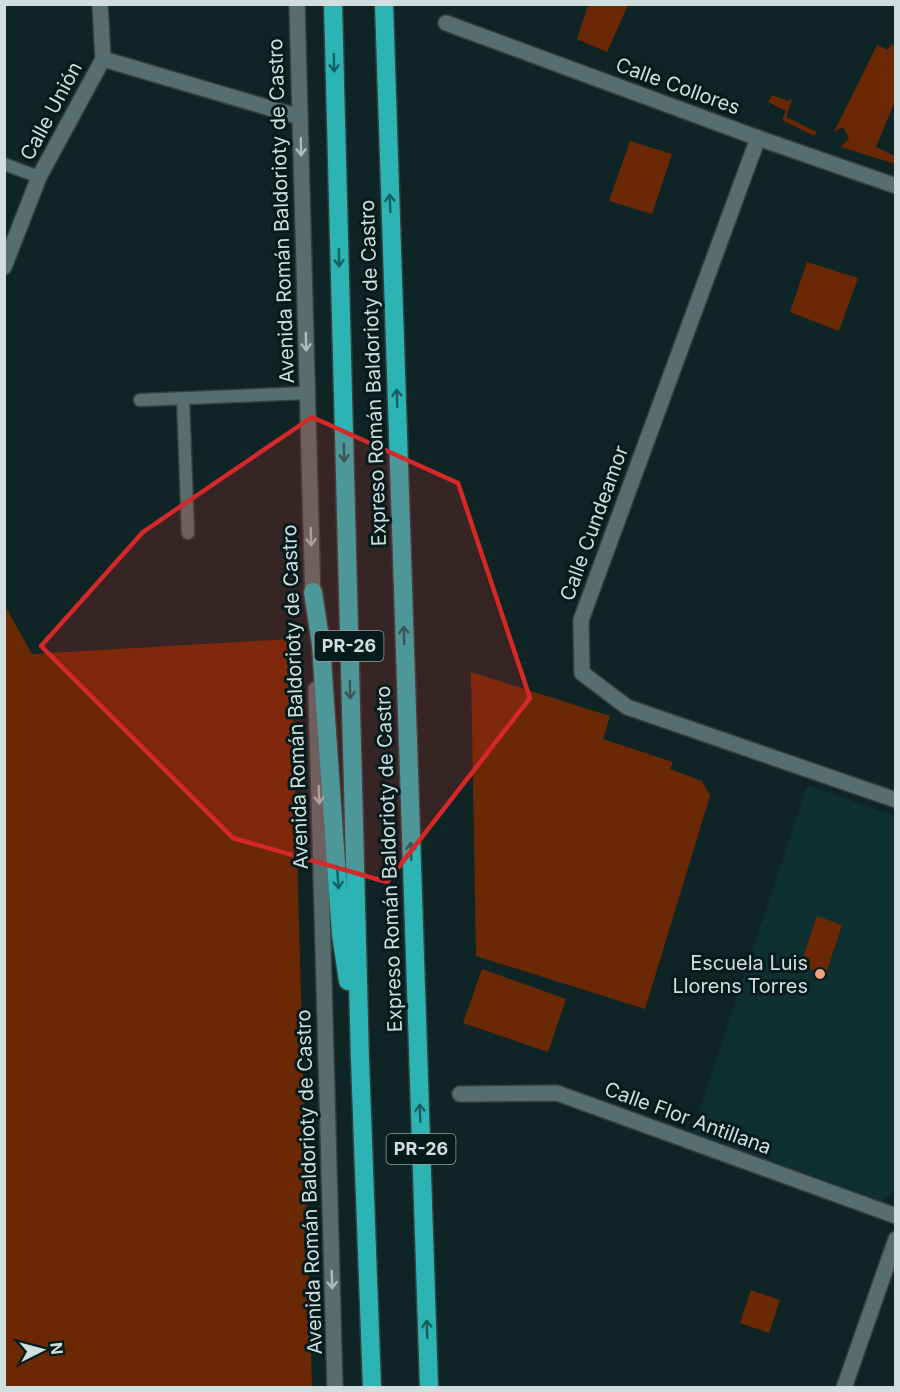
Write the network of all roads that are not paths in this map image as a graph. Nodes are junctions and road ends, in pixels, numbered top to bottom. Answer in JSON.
{"nodes":[{"id":1,"x":100,"y":4,"type":"edge"},
{"id":2,"x":297,"y":4,"type":"edge"},
{"id":3,"x":333,"y":4,"type":"edge"},
{"id":4,"x":384,"y":4,"type":"edge"},
{"id":5,"x":446,"y":23,"type":"dead end"},
{"id":6,"x":103,"y":59,"type":"junction"},
{"id":7,"x":300,"y":117,"type":"junction"},
{"id":8,"x":758,"y":138,"type":"junction"},
{"id":9,"x":4,"y":164,"type":"edge"},
{"id":10,"x":39,"y":177,"type":"junction"},
{"id":11,"x":896,"y":186,"type":"edge"},
{"id":12,"x":4,"y":267,"type":"edge"},
{"id":13,"x":307,"y":393,"type":"junction"},
{"id":14,"x":183,"y":399,"type":"junction"},
{"id":15,"x":140,"y":400,"type":"dead end"},
{"id":16,"x":188,"y":534,"type":"dead end"},
{"id":17,"x":313,"y":592,"type":"junction"},
{"id":18,"x":896,"y":800,"type":"edge"},
{"id":19,"x":360,"y":1060,"type":"junction"},
{"id":20,"x":460,"y":1094,"type":"dead end"},
{"id":21,"x":896,"y":1216,"type":"edge"},
{"id":22,"x":896,"y":1239,"type":"edge"},
{"id":23,"x":335,"y":1388,"type":"edge"},
{"id":24,"x":372,"y":1388,"type":"edge"},
{"id":25,"x":429,"y":1388,"type":"edge"},
{"id":26,"x":844,"y":1388,"type":"edge"}],
"edges":[{"from":1,"to":6,"type":"street","name":"Calle Unión"},
{"from":2,"to":7,"type":"street","name":"Avenida Román Baldorioty de Castro"},
{"from":3,"to":19,"type":"highway","name":"Expreso Román Baldorioty de Castro","number":"PR-26","one_way":true},
{"from":25,"to":4,"type":"highway","name":"Expreso Román Baldorioty de Castro","number":"PR-26","one_way":true},
{"from":5,"to":8,"type":"street","name":"Calle Collores"},
{"from":6,"to":7,"type":"street"},
{"from":6,"to":10,"type":"street","name":"Calle Unión"},
{"from":7,"to":13,"type":"street","name":"Avenida Román Baldorioty de Castro","one_way":true},
{"from":8,"to":11,"type":"street","name":"Calle Collores"},
{"from":8,"to":18,"type":"street","name":"Calle Cundeamor"},
{"from":9,"to":10,"type":"lane"},
{"from":10,"to":12,"type":"street","name":"Calle Unión"},
{"from":13,"to":14,"type":"lane"},
{"from":13,"to":17,"type":"street","name":"Avenida Román Baldorioty de Castro","one_way":true},
{"from":14,"to":15,"type":"lane"},
{"from":14,"to":16,"type":"lane"},
{"from":17,"to":19,"type":"highway","one_way":true},
{"from":17,"to":23,"type":"street","name":"Avenida Román Baldorioty de Castro","one_way":true},
{"from":19,"to":24,"type":"highway","name":"Expreso Román Baldorioty de Castro","number":"PR-26"},
{"from":20,"to":21,"type":"street","name":"Calle Flor Antillana"},
{"from":22,"to":26,"type":"street"}]}
